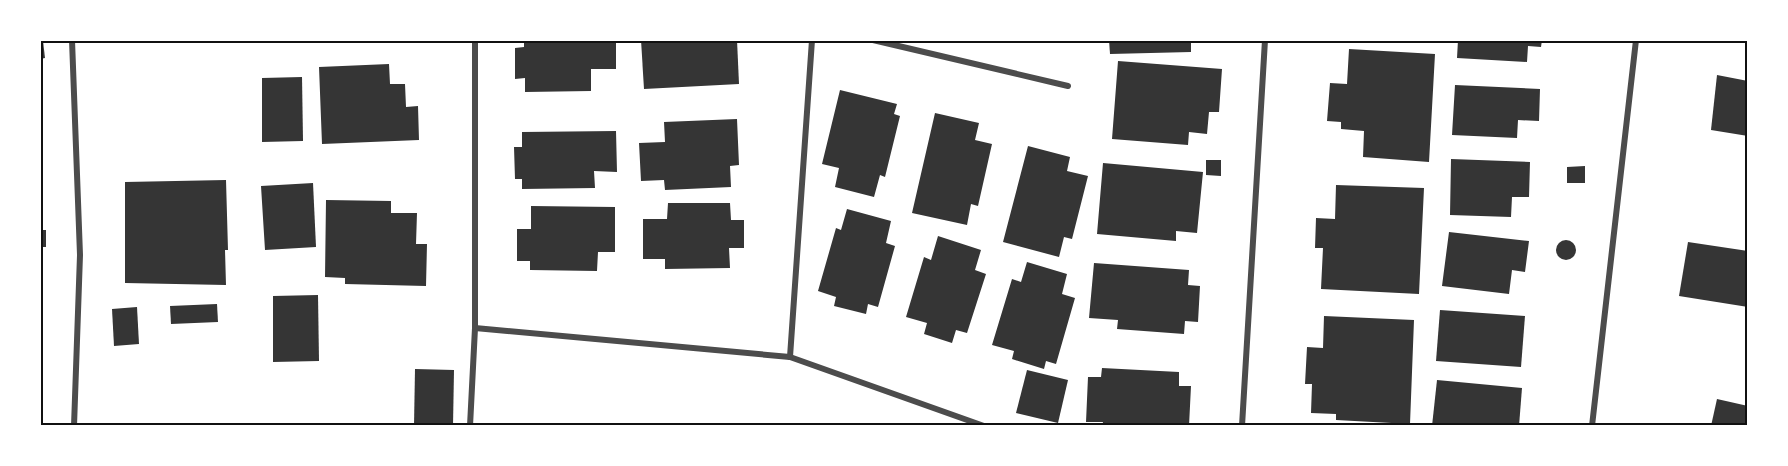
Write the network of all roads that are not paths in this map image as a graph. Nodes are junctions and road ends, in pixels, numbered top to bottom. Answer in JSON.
{"nodes":[{"id":1,"x":72,"y":40,"type":"edge"},
{"id":2,"x":474,"y":40,"type":"edge"},
{"id":3,"x":812,"y":40,"type":"edge"},
{"id":4,"x":873,"y":40,"type":"edge"},
{"id":5,"x":1265,"y":40,"type":"edge"},
{"id":6,"x":1636,"y":40,"type":"edge"},
{"id":7,"x":1068,"y":86,"type":"dead end"},
{"id":8,"x":475,"y":328,"type":"junction"},
{"id":9,"x":790,"y":357,"type":"junction"},
{"id":10,"x":74,"y":426,"type":"edge"},
{"id":11,"x":470,"y":426,"type":"edge"},
{"id":12,"x":984,"y":426,"type":"edge"},
{"id":13,"x":1242,"y":426,"type":"edge"},
{"id":14,"x":1592,"y":426,"type":"edge"}],
"edges":[{"from":1,"to":10,"type":"street"},
{"from":2,"to":8,"type":"street"},
{"from":3,"to":9,"type":"street"},
{"from":4,"to":7,"type":"street"},
{"from":5,"to":13,"type":"street"},
{"from":6,"to":14,"type":"street"},
{"from":8,"to":9,"type":"street"},
{"from":8,"to":11,"type":"street"},
{"from":9,"to":12,"type":"street"}]}
